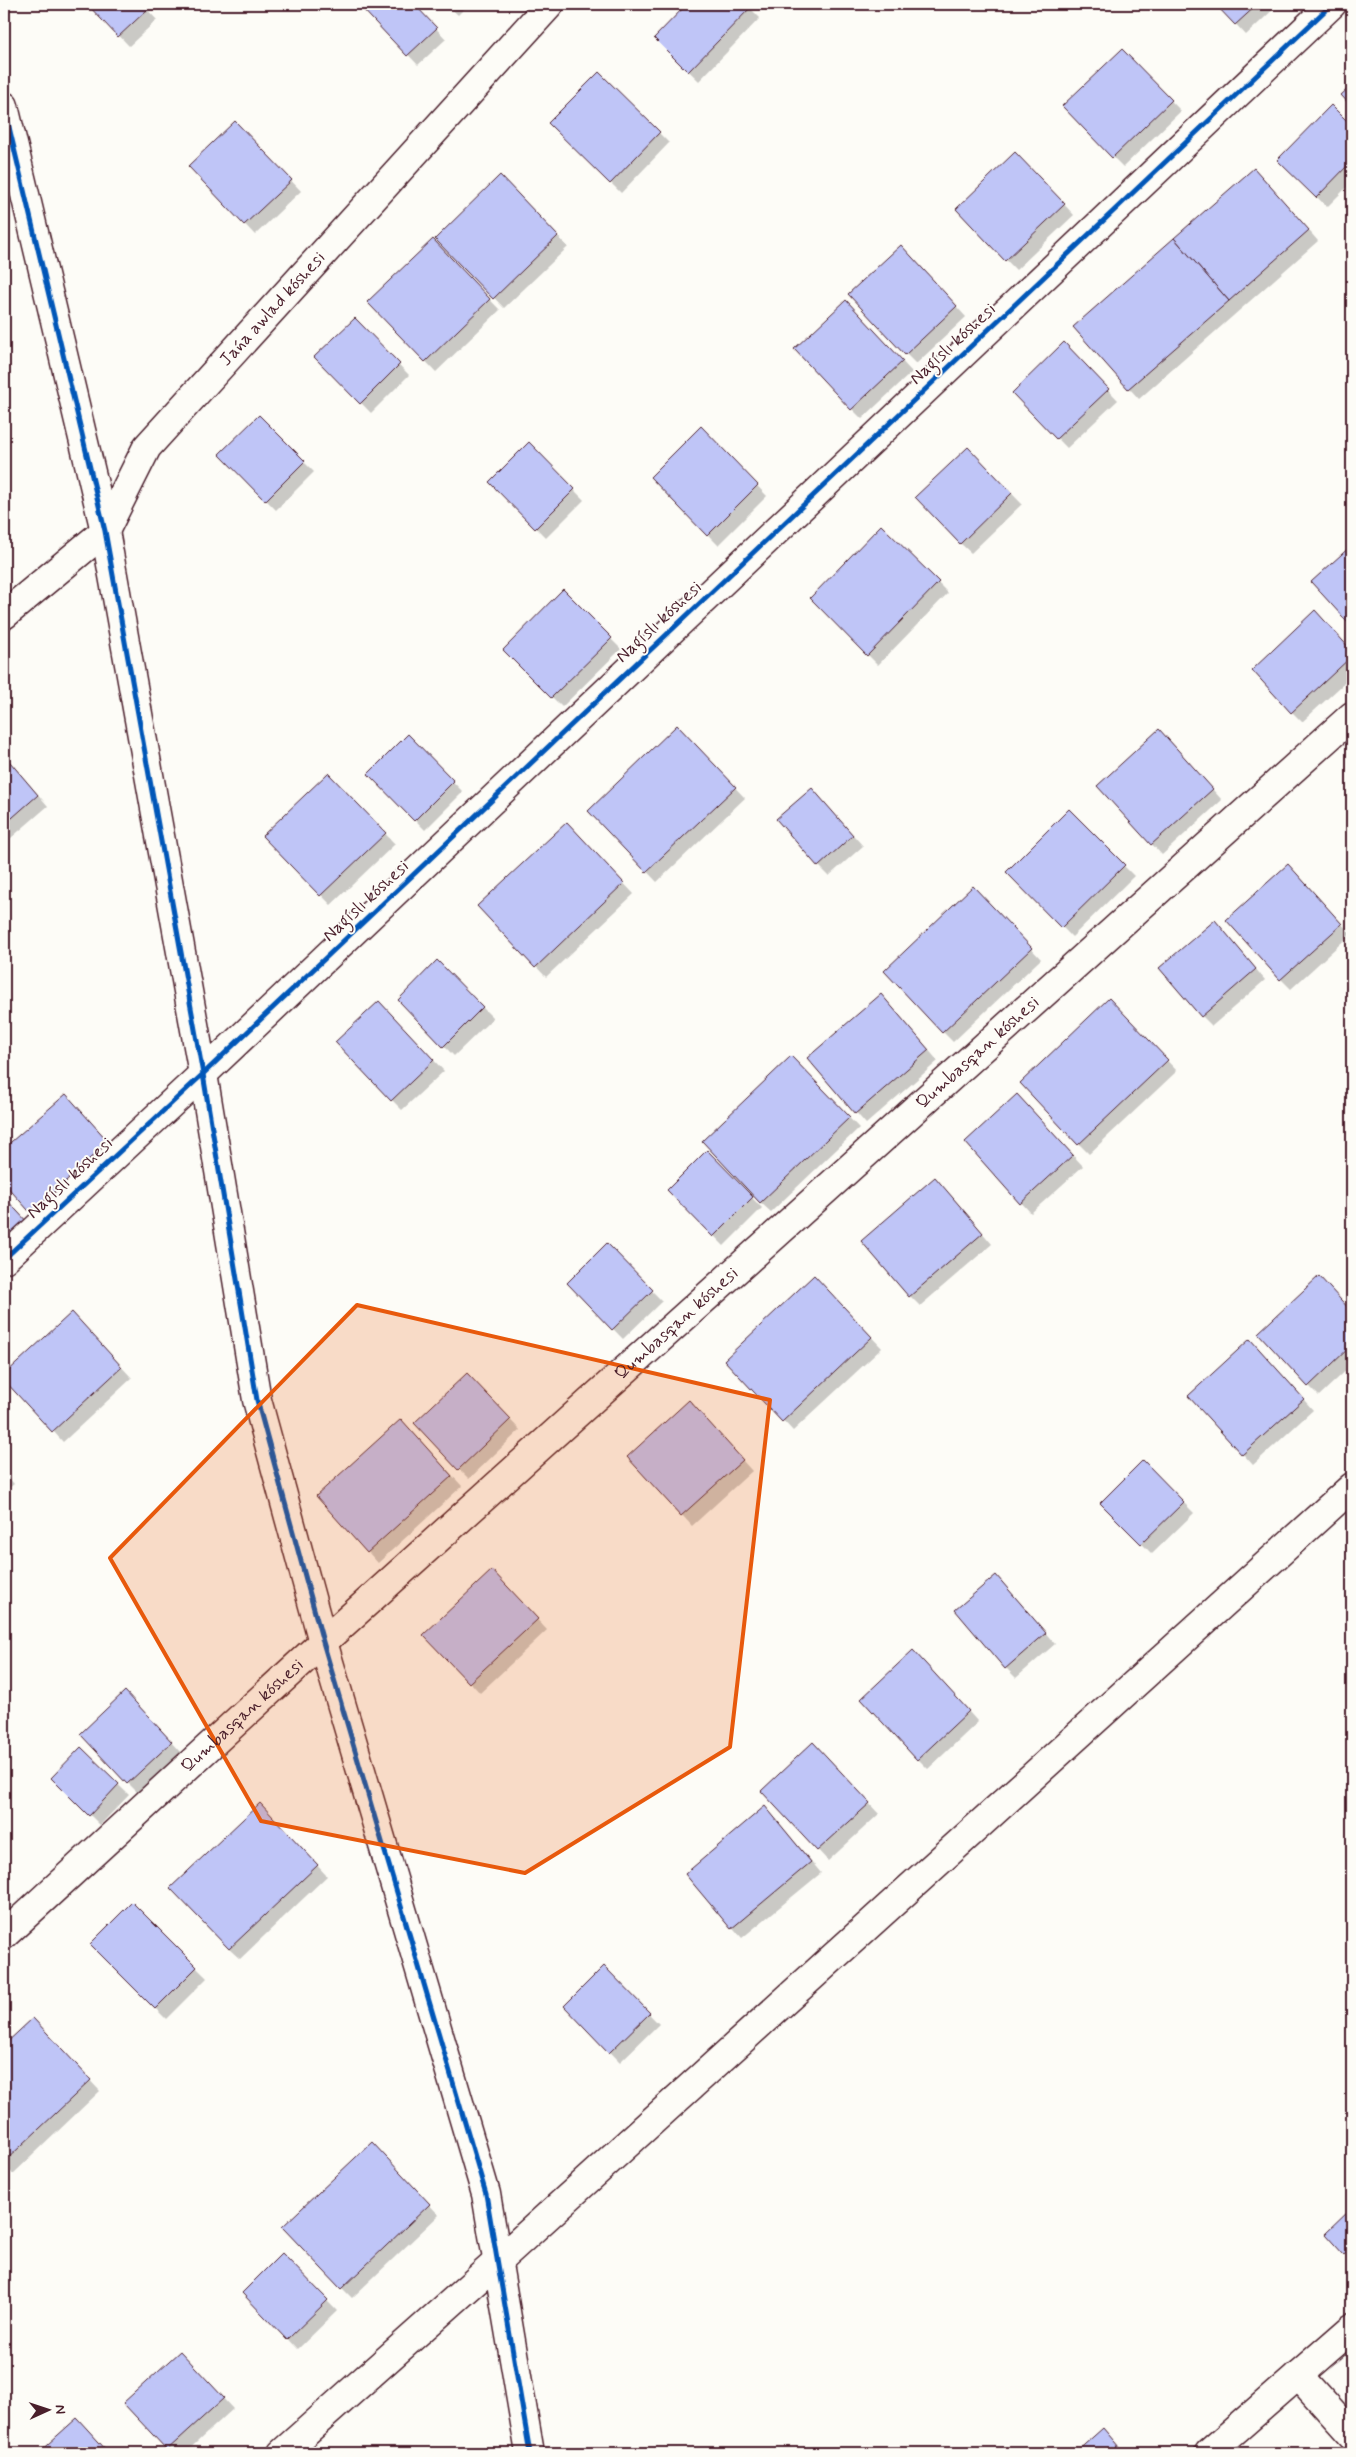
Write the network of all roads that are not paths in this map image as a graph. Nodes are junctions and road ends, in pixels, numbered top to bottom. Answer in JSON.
{"nodes":[{"id":1,"x":550,"y":4,"type":"edge"},
{"id":2,"x":1332,"y":4,"type":"edge"},
{"id":3,"x":4,"y":106,"type":"edge"},
{"id":4,"x":105,"y":531,"type":"junction"},
{"id":5,"x":4,"y":615,"type":"edge"},
{"id":6,"x":1352,"y":716,"type":"edge"},
{"id":7,"x":203,"y":1074,"type":"junction"},
{"id":8,"x":4,"y":1258,"type":"edge"},
{"id":9,"x":1352,"y":1487,"type":"edge"},
{"id":10,"x":323,"y":1642,"type":"junction"},
{"id":11,"x":4,"y":1936,"type":"edge"},
{"id":12,"x":497,"y":2262,"type":"junction"},
{"id":13,"x":1352,"y":2328,"type":"edge"},
{"id":14,"x":1298,"y":2376,"type":"junction"},
{"id":15,"x":1352,"y":2435,"type":"edge"},
{"id":16,"x":282,"y":2453,"type":"edge"},
{"id":17,"x":530,"y":2453,"type":"edge"},
{"id":18,"x":1209,"y":2453,"type":"edge"}],
"edges":[{"from":1,"to":4,"type":"street","name":"Jańa awlad kóshesi"},
{"from":2,"to":7,"type":"street","name":"Naǵıslı kóshesi"},
{"from":3,"to":4,"type":"street"},
{"from":4,"to":5,"type":"street","name":"Jańa awlad kóshesi"},
{"from":4,"to":7,"type":"street"},
{"from":6,"to":10,"type":"street","name":"Qumbasqan kóshesi"},
{"from":7,"to":8,"type":"street","name":"Naǵıslı kóshesi"},
{"from":7,"to":10,"type":"street"},
{"from":9,"to":12,"type":"street"},
{"from":10,"to":11,"type":"street","name":"Qumbasqan kóshesi"},
{"from":10,"to":12,"type":"street"},
{"from":12,"to":16,"type":"street"},
{"from":12,"to":17,"type":"street"},
{"from":13,"to":14,"type":"street"},
{"from":14,"to":15,"type":"street"},
{"from":14,"to":18,"type":"street"}]}
